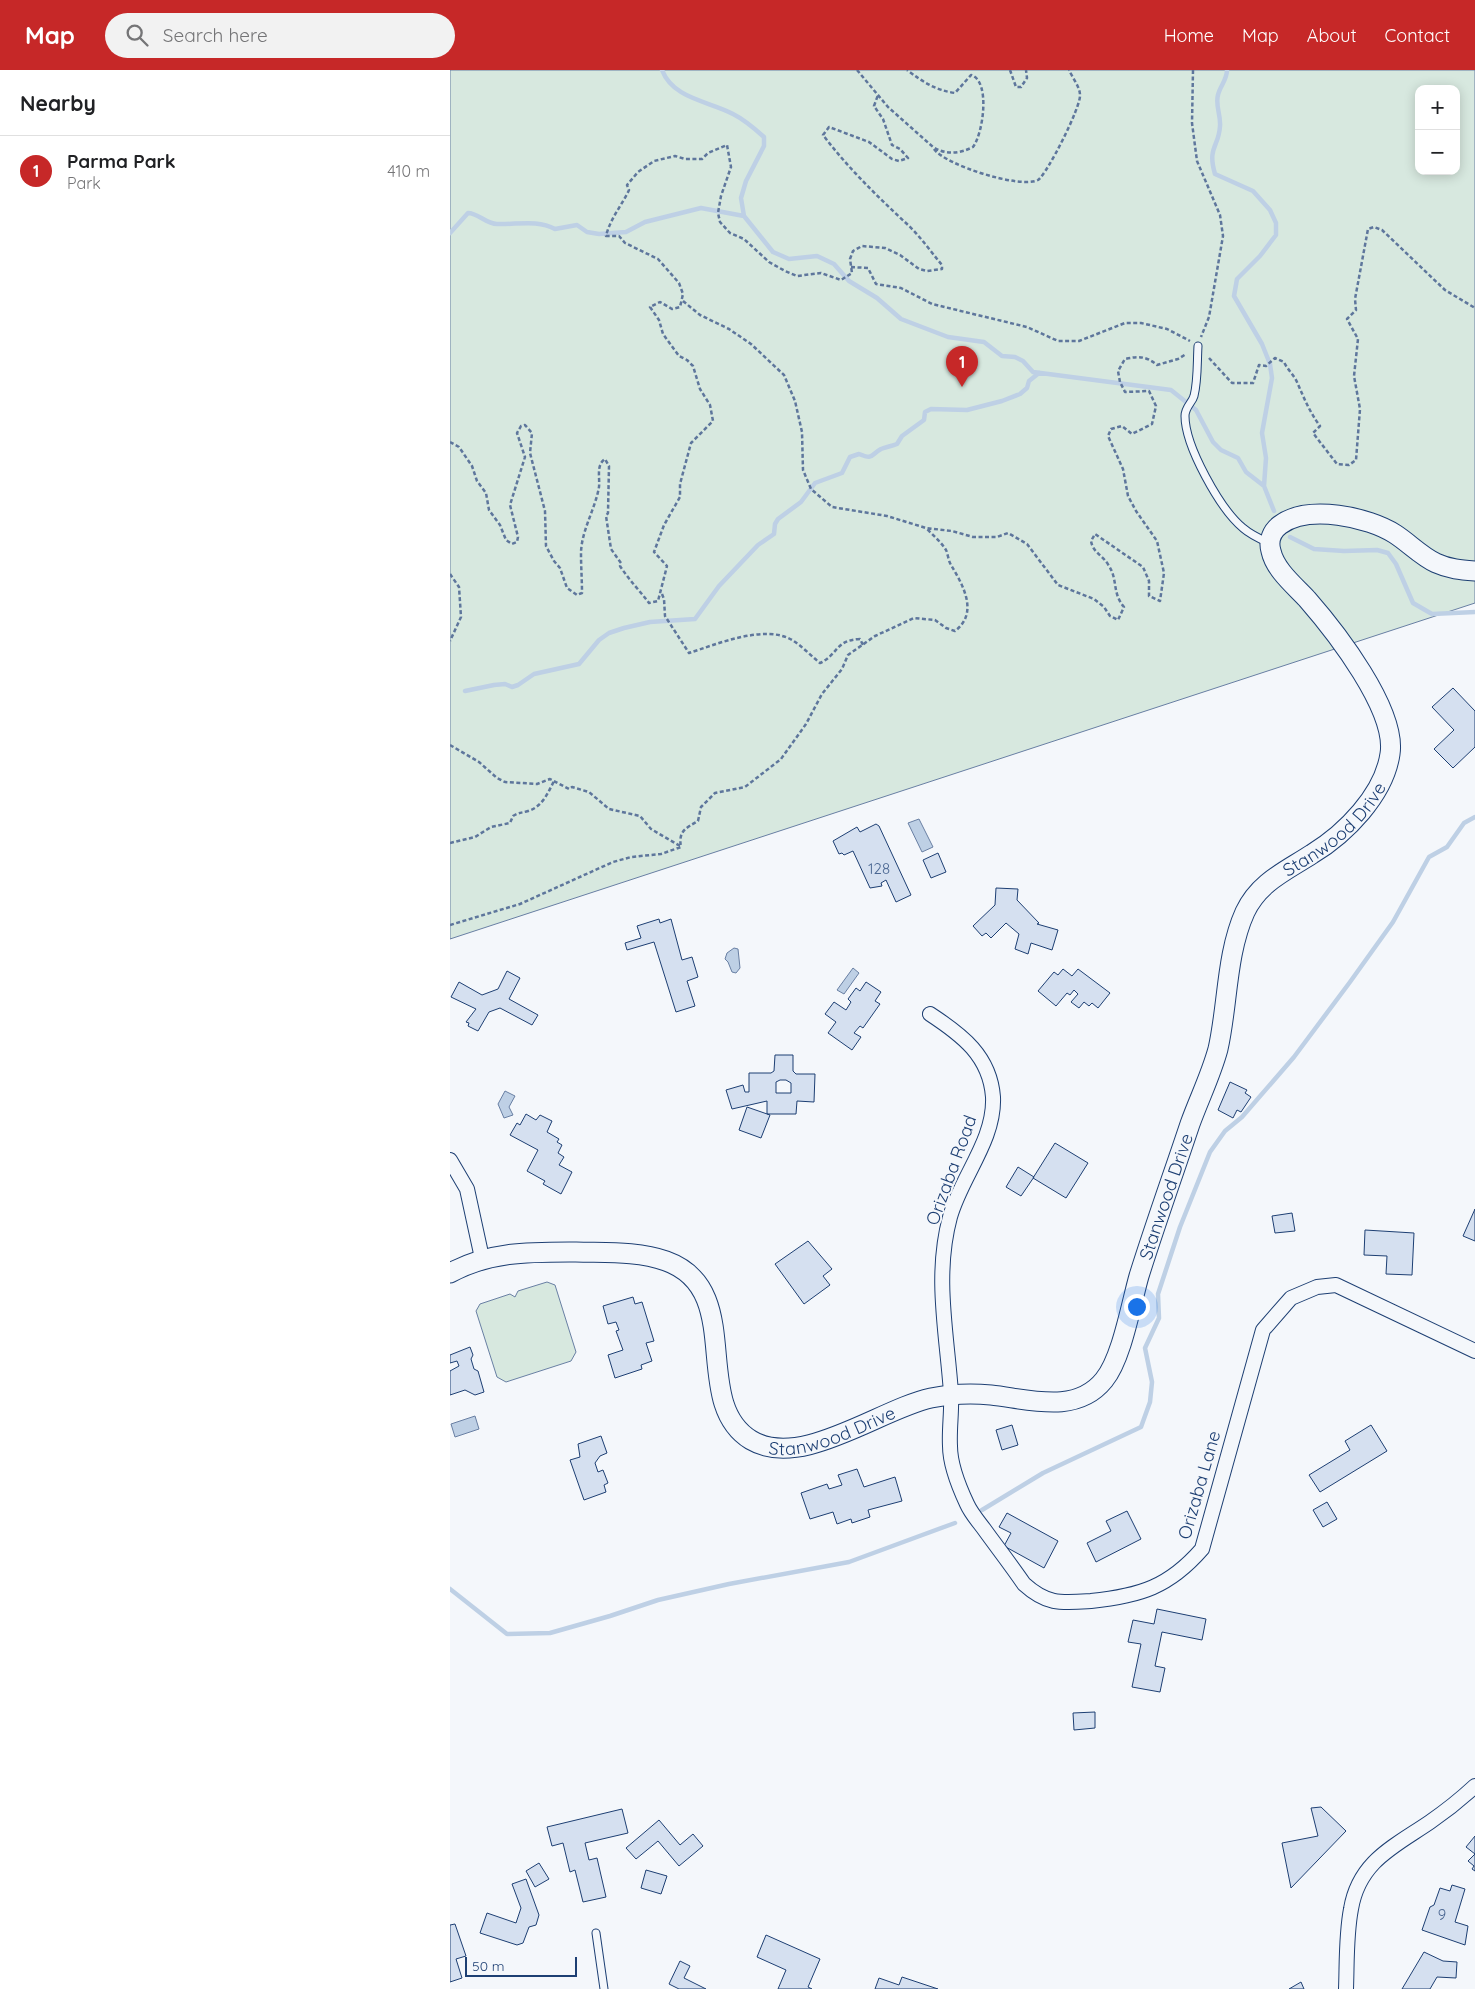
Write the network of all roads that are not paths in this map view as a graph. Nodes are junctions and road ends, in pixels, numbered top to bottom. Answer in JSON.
{"nodes":[{"id":1,"x":1198,"y":346,"type":"road end"},
{"id":2,"x":1270,"y":544,"type":"junction"},
{"id":3,"x":1475,"y":571,"type":"edge"},
{"id":4,"x":930,"y":1014,"type":"dead end"},
{"id":5,"x":450,"y":1160,"type":"edge"},
{"id":6,"x":482,"y":1258,"type":"junction"},
{"id":7,"x":450,"y":1273,"type":"edge"},
{"id":8,"x":1475,"y":1351,"type":"edge"},
{"id":9,"x":951,"y":1395,"type":"junction"},
{"id":10,"x":1475,"y":1786,"type":"edge"},
{"id":11,"x":596,"y":1933,"type":"dead end"},
{"id":12,"x":604,"y":1989,"type":"edge"},
{"id":13,"x":1346,"y":1989,"type":"edge"}],
"edges":[{"from":1,"to":2,"type":"lane"},
{"from":2,"to":3,"type":"main road"},
{"from":2,"to":9,"type":"main road","name":"Stanwood Drive"},
{"from":4,"to":9,"type":"street","name":"Orizaba Road"},
{"from":5,"to":6,"type":"street"},
{"from":6,"to":7,"type":"main road","name":"Stanwood Drive"},
{"from":6,"to":9,"type":"main road","name":"Stanwood Drive"},
{"from":8,"to":9,"type":"street","name":"Orizaba Lane"},
{"from":10,"to":13,"type":"street"},
{"from":11,"to":12,"type":"lane"}]}
